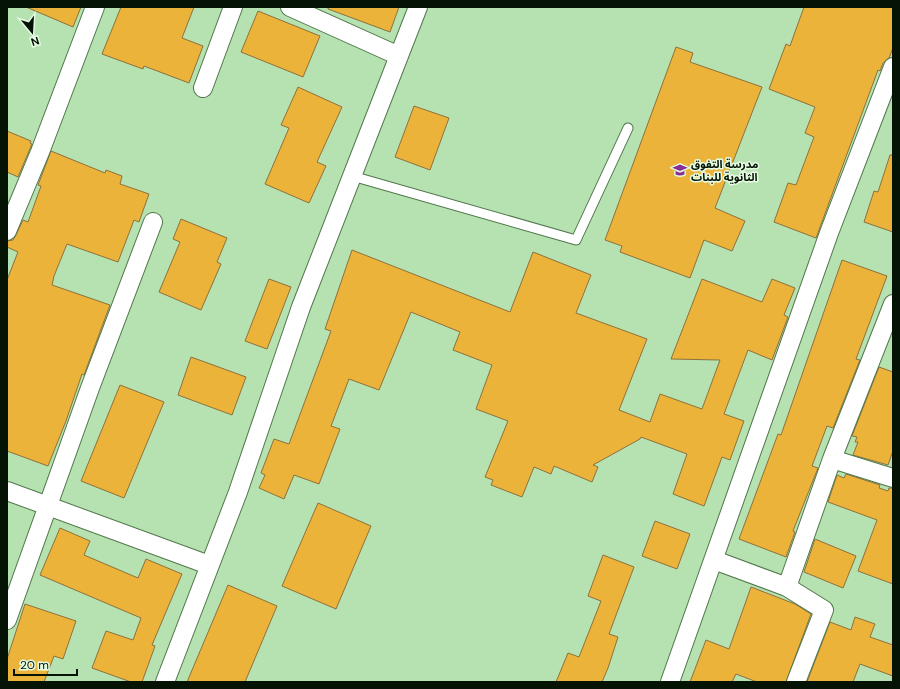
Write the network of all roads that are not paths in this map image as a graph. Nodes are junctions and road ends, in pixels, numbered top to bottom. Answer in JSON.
{"nodes":[{"id":1,"x":95,"y":7,"type":"edge"},
{"id":2,"x":233,"y":7,"type":"edge"},
{"id":3,"x":290,"y":7,"type":"edge"},
{"id":4,"x":418,"y":7,"type":"edge"},
{"id":5,"x":399,"y":56,"type":"junction"},
{"id":6,"x":893,"y":67,"type":"edge"},
{"id":7,"x":203,"y":88,"type":"dead end"},
{"id":8,"x":628,"y":128,"type":"dead end"},
{"id":9,"x":352,"y":176,"type":"junction"},
{"id":10,"x":153,"y":222,"type":"dead end"},
{"id":11,"x":7,"y":231,"type":"edge"},
{"id":12,"x":893,"y":304,"type":"edge"},
{"id":13,"x":832,"y":459,"type":"junction"},
{"id":14,"x":893,"y":478,"type":"edge"},
{"id":15,"x":7,"y":492,"type":"edge"},
{"id":16,"x":48,"y":508,"type":"junction"},
{"id":17,"x":714,"y":560,"type":"junction"},
{"id":18,"x":209,"y":565,"type":"junction"},
{"id":19,"x":787,"y":587,"type":"junction"},
{"id":20,"x":7,"y":620,"type":"edge"},
{"id":21,"x":165,"y":682,"type":"edge"},
{"id":22,"x":670,"y":682,"type":"edge"},
{"id":23,"x":796,"y":682,"type":"edge"}],
"edges":[{"from":1,"to":11,"type":"street"},
{"from":2,"to":7,"type":"street"},
{"from":3,"to":5,"type":"street"},
{"from":4,"to":5,"type":"street"},
{"from":5,"to":9,"type":"street"},
{"from":6,"to":17,"type":"street"},
{"from":8,"to":9,"type":"lane"},
{"from":9,"to":18,"type":"street"},
{"from":10,"to":16,"type":"street"},
{"from":12,"to":13,"type":"street"},
{"from":13,"to":14,"type":"street"},
{"from":13,"to":19,"type":"street"},
{"from":15,"to":16,"type":"street"},
{"from":16,"to":18,"type":"street"},
{"from":16,"to":20,"type":"street"},
{"from":17,"to":19,"type":"street"},
{"from":17,"to":22,"type":"street"},
{"from":18,"to":21,"type":"street"},
{"from":19,"to":23,"type":"street"}]}
